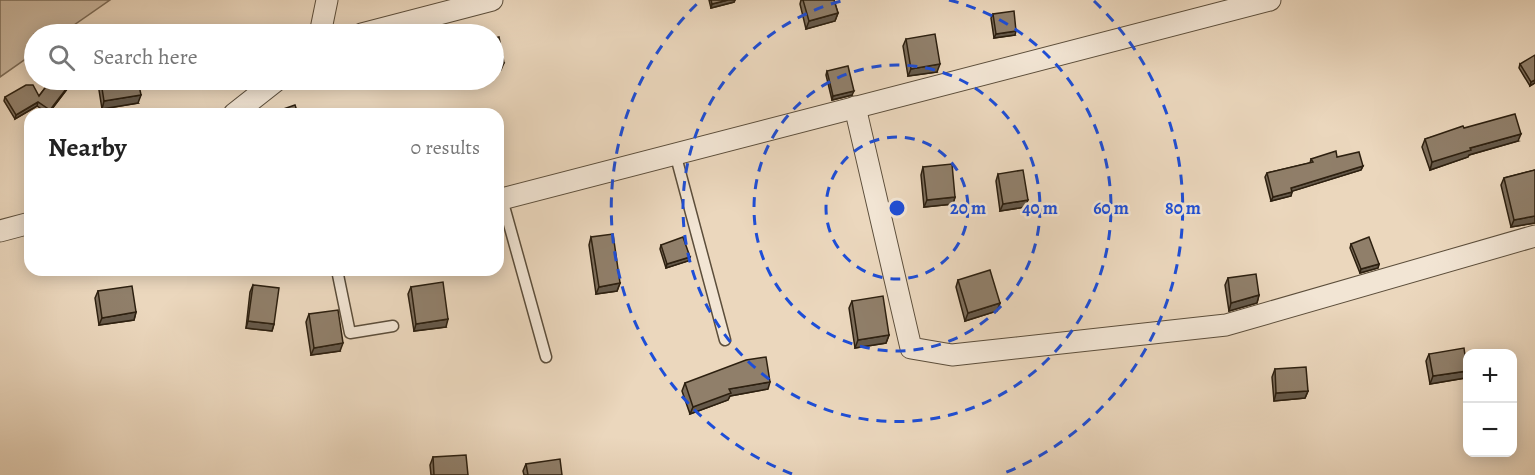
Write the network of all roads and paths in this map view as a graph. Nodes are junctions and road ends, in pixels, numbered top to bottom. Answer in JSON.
{"nodes":[{"id":1,"x":327,"y":0,"type":"edge"},
{"id":2,"x":492,"y":0,"type":"edge"},
{"id":3,"x":1270,"y":0,"type":"edge"},
{"id":4,"x":322,"y":24,"type":"edge"},
{"id":5,"x":400,"y":24,"type":"edge"},
{"id":6,"x":264,"y":90,"type":"edge"},
{"id":7,"x":855,"y":107,"type":"junction"},
{"id":8,"x":242,"y":108,"type":"edge"},
{"id":9,"x":675,"y":153,"type":"junction"},
{"id":10,"x":504,"y":199,"type":"edge"},
{"id":11,"x":504,"y":214,"type":"edge"},
{"id":12,"x":24,"y":225,"type":"edge"},
{"id":13,"x":0,"y":231,"type":"edge"},
{"id":14,"x":1535,"y":236,"type":"edge"},
{"id":15,"x":338,"y":276,"type":"edge"},
{"id":16,"x":393,"y":327,"type":"dead end"},
{"id":17,"x":725,"y":340,"type":"dead end"},
{"id":18,"x":546,"y":357,"type":"dead end"}],
"edges":[{"from":1,"to":4,"type":"street"},
{"from":2,"to":5,"type":"street"},
{"from":3,"to":7,"type":"street"},
{"from":6,"to":8,"type":"street"},
{"from":7,"to":9,"type":"street"},
{"from":7,"to":14,"type":"street"},
{"from":9,"to":10,"type":"street"},
{"from":9,"to":17,"type":"lane"},
{"from":11,"to":18,"type":"lane"},
{"from":12,"to":13,"type":"street"},
{"from":15,"to":16,"type":"lane"}]}
